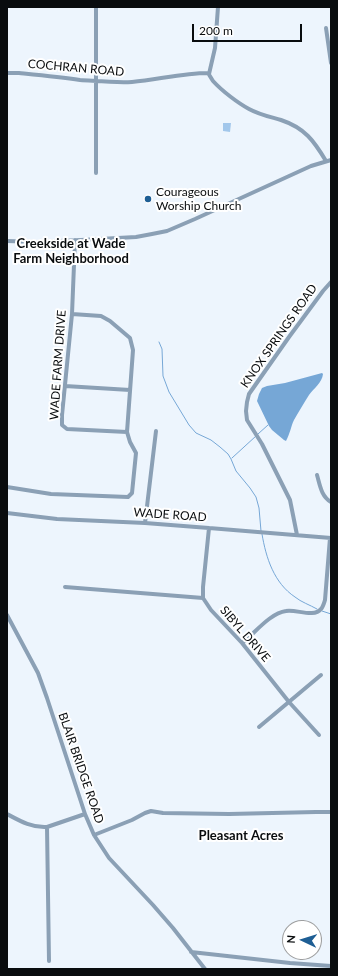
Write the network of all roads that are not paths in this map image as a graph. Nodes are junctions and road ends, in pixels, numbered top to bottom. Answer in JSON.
{"nodes":[{"id":1,"x":96,"y":7,"type":"edge"},
{"id":2,"x":218,"y":7,"type":"edge"},
{"id":3,"x":326,"y":28,"type":"dead end"},
{"id":4,"x":331,"y":63,"type":"edge"},
{"id":5,"x":7,"y":74,"type":"edge"},
{"id":6,"x":208,"y":74,"type":"junction"},
{"id":7,"x":96,"y":81,"type":"junction"},
{"id":8,"x":331,"y":160,"type":"edge"},
{"id":9,"x":326,"y":161,"type":"junction"},
{"id":10,"x":96,"y":173,"type":"dead end"},
{"id":11,"x":74,"y":240,"type":"junction"},
{"id":12,"x":7,"y":241,"type":"edge"},
{"id":13,"x":331,"y":282,"type":"edge"},
{"id":14,"x":72,"y":314,"type":"junction"},
{"id":15,"x":65,"y":386,"type":"junction"},
{"id":16,"x":130,"y":390,"type":"junction"},
{"id":17,"x":156,"y":431,"type":"dead end"},
{"id":18,"x":127,"y":432,"type":"junction"},
{"id":19,"x":317,"y":474,"type":"dead end"},
{"id":20,"x":7,"y":487,"type":"edge"},
{"id":21,"x":331,"y":502,"type":"edge"},
{"id":22,"x":7,"y":513,"type":"edge"},
{"id":23,"x":145,"y":523,"type":"junction"},
{"id":24,"x":209,"y":528,"type":"junction"},
{"id":25,"x":297,"y":535,"type":"junction"},
{"id":26,"x":330,"y":538,"type":"edge"},
{"id":27,"x":65,"y":586,"type":"dead end"},
{"id":28,"x":203,"y":598,"type":"junction"},
{"id":29,"x":7,"y":615,"type":"edge"},
{"id":30,"x":242,"y":643,"type":"junction"},
{"id":31,"x":321,"y":675,"type":"dead end"},
{"id":32,"x":289,"y":702,"type":"junction"},
{"id":33,"x":259,"y":727,"type":"dead end"},
{"id":34,"x":319,"y":735,"type":"dead end"},
{"id":35,"x":331,"y":812,"type":"edge"},
{"id":36,"x":7,"y":814,"type":"edge"},
{"id":37,"x":85,"y":814,"type":"junction"},
{"id":38,"x":47,"y":828,"type":"junction"},
{"id":39,"x":94,"y":835,"type":"junction"},
{"id":40,"x":191,"y":952,"type":"junction"},
{"id":41,"x":49,"y":961,"type":"dead end"},
{"id":42,"x":331,"y":966,"type":"edge"},
{"id":43,"x":205,"y":969,"type":"edge"}],
"edges":[{"from":1,"to":7,"type":"street"},
{"from":2,"to":6,"type":"street"},
{"from":3,"to":4,"type":"street"},
{"from":5,"to":7,"type":"street","name":"COCHRAN ROAD"},
{"from":6,"to":7,"type":"street","name":"COCHRAN ROAD"},
{"from":6,"to":9,"type":"street"},
{"from":7,"to":10,"type":"street"},
{"from":8,"to":9,"type":"street"},
{"from":9,"to":11,"type":"street"},
{"from":11,"to":12,"type":"street"},
{"from":11,"to":14,"type":"street","name":"WADE FARM DRIVE"},
{"from":13,"to":25,"type":"street","name":"KNOX SPRINGS ROAD"},
{"from":14,"to":15,"type":"street","name":"WADE FARM DRIVE"},
{"from":14,"to":16,"type":"street"},
{"from":15,"to":16,"type":"street"},
{"from":15,"to":18,"type":"street","name":"WADE FARM DRIVE"},
{"from":16,"to":18,"type":"street"},
{"from":17,"to":23,"type":"street"},
{"from":18,"to":20,"type":"street"},
{"from":19,"to":21,"type":"street"},
{"from":22,"to":23,"type":"street","name":"WADE ROAD"},
{"from":23,"to":24,"type":"street","name":"WADE ROAD"},
{"from":24,"to":25,"type":"street","name":"WADE ROAD"},
{"from":24,"to":28,"type":"street"},
{"from":25,"to":26,"type":"street","name":"WADE ROAD"},
{"from":26,"to":30,"type":"street"},
{"from":27,"to":28,"type":"street"},
{"from":28,"to":30,"type":"street","name":"SIBYL DRIVE"},
{"from":29,"to":37,"type":"street","name":"BLAIR BRIDGE ROAD"},
{"from":30,"to":32,"type":"street","name":"SIBYL DRIVE"},
{"from":31,"to":32,"type":"street"},
{"from":32,"to":33,"type":"street"},
{"from":32,"to":34,"type":"street","name":"SIBYL DRIVE"},
{"from":35,"to":39,"type":"street"},
{"from":36,"to":38,"type":"street"},
{"from":37,"to":38,"type":"street"},
{"from":37,"to":39,"type":"street","name":"BLAIR BRIDGE ROAD"},
{"from":38,"to":41,"type":"street"},
{"from":39,"to":40,"type":"street","name":"BLAIR BRIDGE ROAD"},
{"from":40,"to":42,"type":"street"},
{"from":40,"to":43,"type":"street","name":"BLAIR BRIDGE ROAD"}]}
